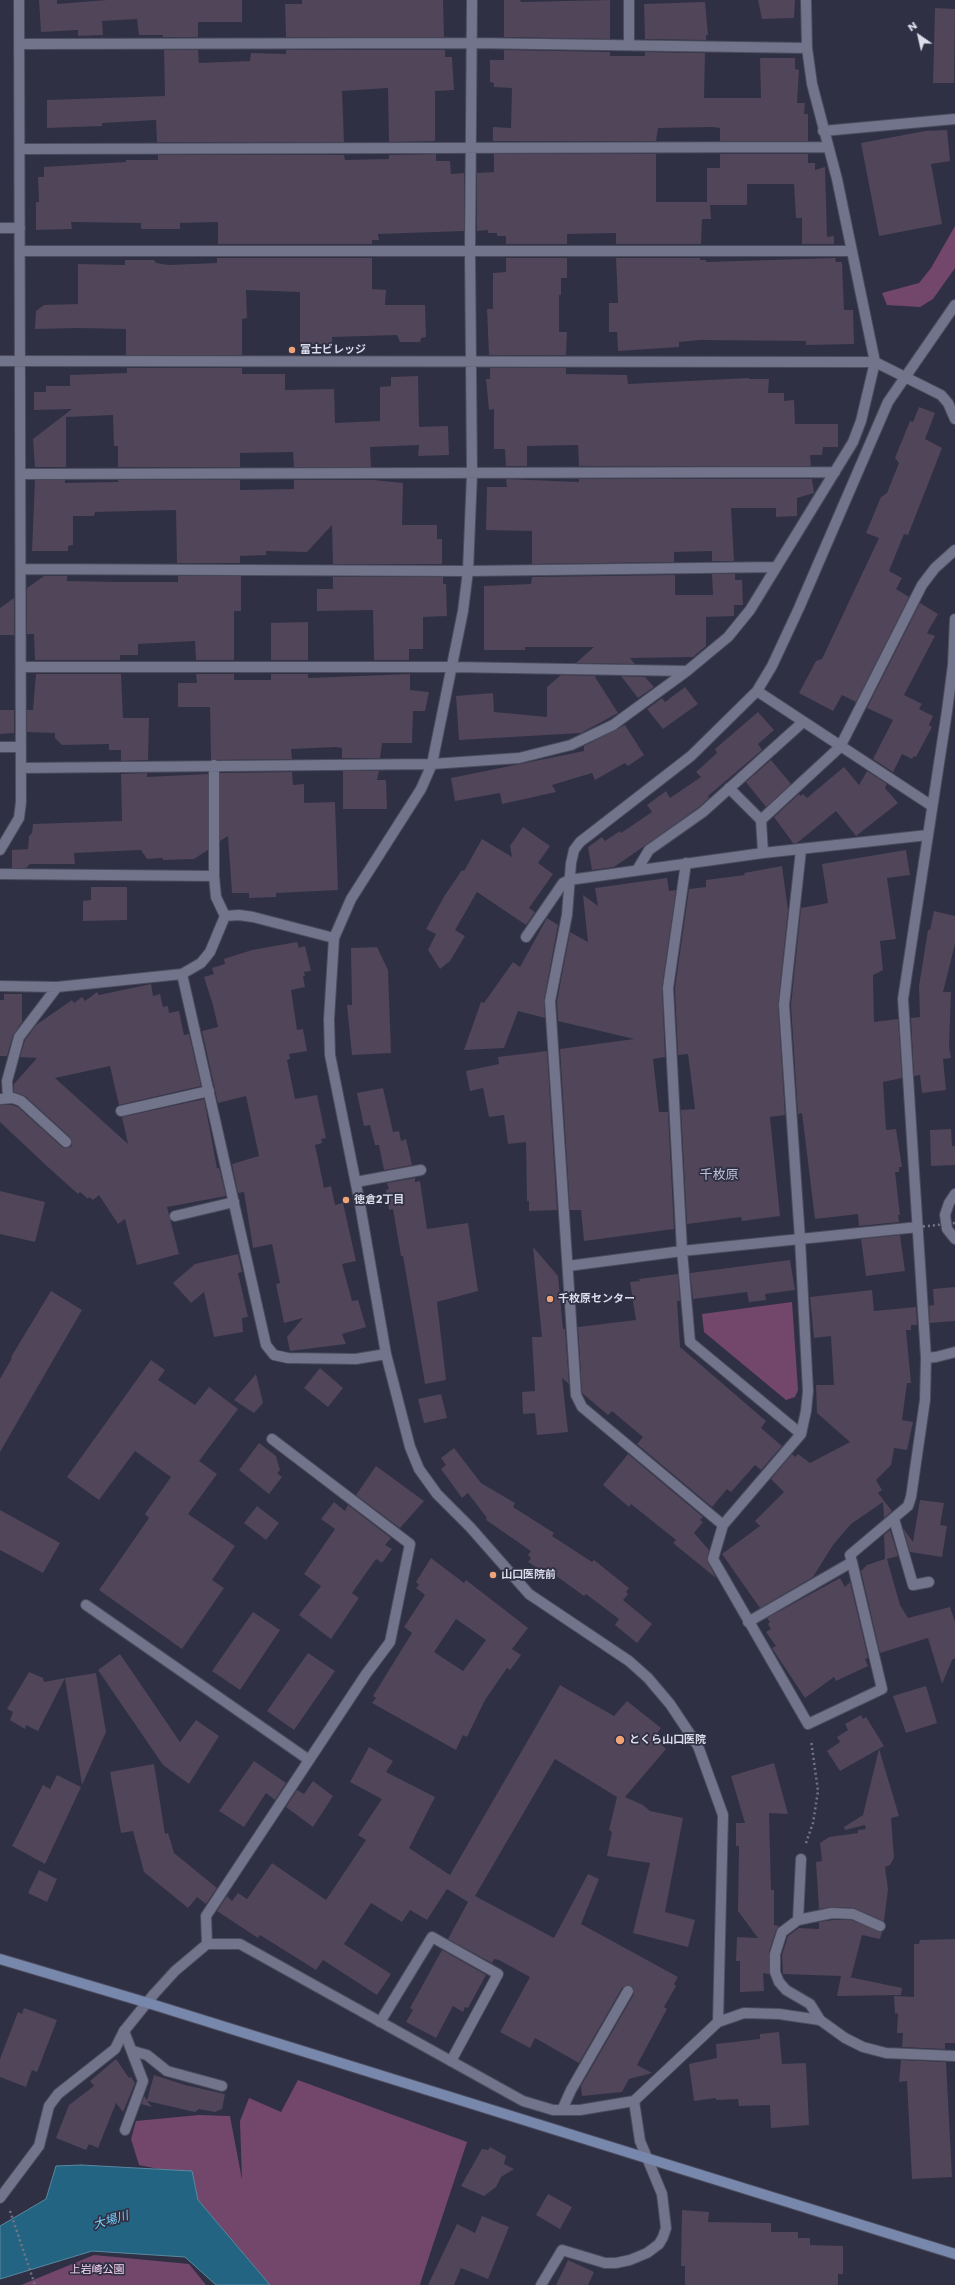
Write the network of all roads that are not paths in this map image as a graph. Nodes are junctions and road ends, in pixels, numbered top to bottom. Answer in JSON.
{"nodes":[{"id":1,"x":19,"y":0,"type":"edge"},
{"id":2,"x":472,"y":0,"type":"edge"},
{"id":3,"x":629,"y":0,"type":"edge"},
{"id":4,"x":806,"y":0,"type":"edge"},
{"id":5,"x":20,"y":44,"type":"junction"},
{"id":6,"x":472,"y":44,"type":"junction"},
{"id":7,"x":629,"y":44,"type":"junction"},
{"id":8,"x":807,"y":48,"type":"junction"},
{"id":9,"x":955,"y":119,"type":"edge"},
{"id":10,"x":823,"y":131,"type":"junction"},
{"id":11,"x":828,"y":147,"type":"junction"},
{"id":12,"x":20,"y":149,"type":"junction"},
{"id":13,"x":470,"y":149,"type":"junction"},
{"id":14,"x":0,"y":228,"type":"edge"},
{"id":15,"x":20,"y":228,"type":"junction"},
{"id":16,"x":20,"y":251,"type":"junction"},
{"id":17,"x":470,"y":251,"type":"junction"},
{"id":18,"x":852,"y":251,"type":"junction"},
{"id":19,"x":955,"y":305,"type":"edge"},
{"id":20,"x":0,"y":361,"type":"edge"},
{"id":21,"x":20,"y":361,"type":"junction"},
{"id":22,"x":471,"y":361,"type":"junction"},
{"id":23,"x":875,"y":362,"type":"junction"},
{"id":24,"x":906,"y":376,"type":"junction"},
{"id":25,"x":955,"y":420,"type":"edge"},
{"id":26,"x":835,"y":472,"type":"junction"},
{"id":27,"x":20,"y":474,"type":"junction"},
{"id":28,"x":472,"y":474,"type":"junction"},
{"id":29,"x":955,"y":550,"type":"edge"},
{"id":30,"x":776,"y":567,"type":"junction"},
{"id":31,"x":21,"y":570,"type":"junction"},
{"id":32,"x":468,"y":571,"type":"junction"},
{"id":33,"x":955,"y":619,"type":"edge"},
{"id":34,"x":452,"y":667,"type":"junction"},
{"id":35,"x":21,"y":668,"type":"junction"},
{"id":36,"x":687,"y":671,"type":"junction"},
{"id":37,"x":757,"y":691,"type":"junction"},
{"id":38,"x":804,"y":722,"type":"junction"},
{"id":39,"x":0,"y":747,"type":"edge"},
{"id":40,"x":21,"y":747,"type":"junction"},
{"id":41,"x":840,"y":747,"type":"junction"},
{"id":42,"x":432,"y":764,"type":"junction"},
{"id":43,"x":214,"y":765,"type":"junction"},
{"id":44,"x":21,"y":768,"type":"junction"},
{"id":45,"x":729,"y":788,"type":"junction"},
{"id":46,"x":932,"y":806,"type":"junction"},
{"id":47,"x":761,"y":820,"type":"junction"},
{"id":48,"x":928,"y":835,"type":"junction"},
{"id":49,"x":0,"y":850,"type":"edge"},
{"id":50,"x":801,"y":850,"type":"junction"},
{"id":51,"x":763,"y":853,"type":"junction"},
{"id":52,"x":686,"y":863,"type":"junction"},
{"id":53,"x":636,"y":870,"type":"junction"},
{"id":54,"x":0,"y":874,"type":"edge"},
{"id":55,"x":214,"y":876,"type":"junction"},
{"id":56,"x":570,"y":880,"type":"junction"},
{"id":57,"x":225,"y":916,"type":"junction"},
{"id":58,"x":526,"y":937,"type":"dead end"},
{"id":59,"x":334,"y":938,"type":"junction"},
{"id":60,"x":182,"y":974,"type":"junction"},
{"id":61,"x":0,"y":986,"type":"edge"},
{"id":62,"x":57,"y":987,"type":"junction"},
{"id":63,"x":209,"y":1091,"type":"junction"},
{"id":64,"x":4,"y":1099,"type":"edge"},
{"id":65,"x":121,"y":1111,"type":"dead end"},
{"id":66,"x":66,"y":1142,"type":"dead end"},
{"id":67,"x":421,"y":1170,"type":"dead end"},
{"id":68,"x":356,"y":1182,"type":"junction"},
{"id":69,"x":955,"y":1194,"type":"edge"},
{"id":70,"x":234,"y":1202,"type":"junction"},
{"id":71,"x":175,"y":1216,"type":"dead end"},
{"id":72,"x":918,"y":1227,"type":"junction"},
{"id":73,"x":955,"y":1238,"type":"edge"},
{"id":74,"x":800,"y":1239,"type":"junction"},
{"id":75,"x":682,"y":1252,"type":"junction"},
{"id":76,"x":568,"y":1266,"type":"junction"},
{"id":77,"x":955,"y":1352,"type":"edge"},
{"id":78,"x":386,"y":1354,"type":"junction"},
{"id":79,"x":926,"y":1358,"type":"junction"},
{"id":80,"x":800,"y":1434,"type":"junction"},
{"id":81,"x":272,"y":1439,"type":"dead end"},
{"id":82,"x":894,"y":1519,"type":"junction"},
{"id":83,"x":723,"y":1525,"type":"junction"},
{"id":84,"x":852,"y":1562,"type":"junction"},
{"id":85,"x":929,"y":1582,"type":"dead end"},
{"id":86,"x":86,"y":1605,"type":"dead end"},
{"id":87,"x":748,"y":1622,"type":"junction"},
{"id":88,"x":309,"y":1760,"type":"junction"},
{"id":89,"x":801,"y":1859,"type":"road end"},
{"id":90,"x":798,"y":1920,"type":"junction"},
{"id":91,"x":880,"y":1926,"type":"dead end"},
{"id":92,"x":208,"y":1944,"type":"junction"},
{"id":93,"x":0,"y":1960,"type":"edge"},
{"id":94,"x":628,"y":1991,"type":"dead end"},
{"id":95,"x":148,"y":2003,"type":"junction"},
{"id":96,"x":820,"y":2020,"type":"junction"},
{"id":97,"x":380,"y":2022,"type":"junction"},
{"id":98,"x":718,"y":2022,"type":"junction"},
{"id":99,"x":124,"y":2031,"type":"junction"},
{"id":100,"x":133,"y":2051,"type":"junction"},
{"id":101,"x":955,"y":2056,"type":"edge"},
{"id":102,"x":451,"y":2061,"type":"junction"},
{"id":103,"x":222,"y":2086,"type":"dead end"},
{"id":104,"x":634,"y":2101,"type":"junction"},
{"id":105,"x":562,"y":2110,"type":"junction"},
{"id":106,"x":125,"y":2130,"type":"dead end"},
{"id":107,"x":648,"y":2159,"type":"junction"},
{"id":108,"x":0,"y":2198,"type":"edge"},
{"id":109,"x":955,"y":2254,"type":"edge"},
{"id":110,"x":541,"y":2285,"type":"edge"}],
"edges":[{"from":1,"to":5,"type":"street"},
{"from":2,"to":6,"type":"street"},
{"from":3,"to":7,"type":"street"},
{"from":4,"to":8,"type":"street"},
{"from":5,"to":6,"type":"street"},
{"from":5,"to":12,"type":"street"},
{"from":6,"to":7,"type":"street"},
{"from":6,"to":13,"type":"street"},
{"from":7,"to":8,"type":"street"},
{"from":8,"to":10,"type":"street"},
{"from":9,"to":10,"type":"street"},
{"from":10,"to":11,"type":"street"},
{"from":11,"to":13,"type":"street"},
{"from":11,"to":18,"type":"street"},
{"from":12,"to":13,"type":"street"},
{"from":12,"to":15,"type":"street"},
{"from":13,"to":17,"type":"street"},
{"from":14,"to":15,"type":"street"},
{"from":15,"to":16,"type":"street"},
{"from":16,"to":17,"type":"street"},
{"from":16,"to":21,"type":"street"},
{"from":17,"to":18,"type":"street"},
{"from":17,"to":22,"type":"street"},
{"from":18,"to":23,"type":"street"},
{"from":19,"to":24,"type":"street"},
{"from":20,"to":21,"type":"street"},
{"from":21,"to":22,"type":"street"},
{"from":21,"to":27,"type":"street"},
{"from":22,"to":23,"type":"street"},
{"from":22,"to":28,"type":"street"},
{"from":23,"to":24,"type":"street"},
{"from":23,"to":26,"type":"street"},
{"from":24,"to":25,"type":"street"},
{"from":24,"to":37,"type":"street"},
{"from":26,"to":28,"type":"street"},
{"from":26,"to":30,"type":"street"},
{"from":27,"to":28,"type":"street"},
{"from":27,"to":31,"type":"street"},
{"from":28,"to":32,"type":"street"},
{"from":29,"to":41,"type":"street"},
{"from":30,"to":32,"type":"street"},
{"from":30,"to":36,"type":"street"},
{"from":31,"to":32,"type":"street"},
{"from":31,"to":35,"type":"street"},
{"from":32,"to":34,"type":"street"},
{"from":33,"to":46,"type":"street"},
{"from":34,"to":35,"type":"street"},
{"from":34,"to":36,"type":"street"},
{"from":34,"to":42,"type":"street"},
{"from":35,"to":40,"type":"street"},
{"from":36,"to":42,"type":"street"},
{"from":37,"to":38,"type":"street"},
{"from":37,"to":56,"type":"street"},
{"from":38,"to":41,"type":"street"},
{"from":38,"to":45,"type":"street"},
{"from":39,"to":40,"type":"street"},
{"from":40,"to":44,"type":"street"},
{"from":41,"to":46,"type":"street"},
{"from":41,"to":47,"type":"street"},
{"from":42,"to":43,"type":"street"},
{"from":42,"to":59,"type":"street"},
{"from":43,"to":44,"type":"street"},
{"from":43,"to":55,"type":"street"},
{"from":44,"to":49,"type":"street"},
{"from":45,"to":47,"type":"street"},
{"from":45,"to":53,"type":"street"},
{"from":46,"to":48,"type":"street"},
{"from":47,"to":51,"type":"street"},
{"from":48,"to":50,"type":"street"},
{"from":48,"to":72,"type":"street"},
{"from":50,"to":51,"type":"street"},
{"from":50,"to":74,"type":"street"},
{"from":51,"to":52,"type":"street"},
{"from":52,"to":53,"type":"street"},
{"from":52,"to":75,"type":"street"},
{"from":53,"to":56,"type":"street"},
{"from":54,"to":55,"type":"street"},
{"from":55,"to":57,"type":"street"},
{"from":56,"to":58,"type":"street"},
{"from":56,"to":76,"type":"street"},
{"from":57,"to":59,"type":"street"},
{"from":57,"to":60,"type":"street"},
{"from":59,"to":68,"type":"street"},
{"from":60,"to":62,"type":"street"},
{"from":60,"to":63,"type":"street"},
{"from":61,"to":62,"type":"street"},
{"from":62,"to":64,"type":"street"},
{"from":63,"to":65,"type":"street"},
{"from":63,"to":70,"type":"street"},
{"from":64,"to":66,"type":"street"},
{"from":67,"to":68,"type":"street"},
{"from":68,"to":78,"type":"street"},
{"from":69,"to":73,"type":"street"},
{"from":70,"to":71,"type":"street"},
{"from":70,"to":78,"type":"street"},
{"from":72,"to":74,"type":"street"},
{"from":72,"to":79,"type":"street"},
{"from":74,"to":75,"type":"street"},
{"from":74,"to":80,"type":"street"},
{"from":75,"to":76,"type":"street"},
{"from":75,"to":80,"type":"street"},
{"from":76,"to":83,"type":"street"},
{"from":77,"to":79,"type":"street"},
{"from":78,"to":98,"type":"street"},
{"from":79,"to":82,"type":"street"},
{"from":80,"to":83,"type":"street"},
{"from":81,"to":88,"type":"street"},
{"from":82,"to":84,"type":"street"},
{"from":82,"to":85,"type":"street"},
{"from":83,"to":87,"type":"street"},
{"from":84,"to":87,"type":"street"},
{"from":84,"to":87,"type":"street"},
{"from":86,"to":88,"type":"street"},
{"from":88,"to":92,"type":"street"},
{"from":89,"to":90,"type":"street"},
{"from":90,"to":91,"type":"street"},
{"from":90,"to":96,"type":"street"},
{"from":92,"to":95,"type":"street"},
{"from":92,"to":97,"type":"street"},
{"from":93,"to":95,"type":"street"},
{"from":94,"to":105,"type":"street"},
{"from":95,"to":99,"type":"street"},
{"from":95,"to":107,"type":"street"},
{"from":96,"to":98,"type":"street"},
{"from":96,"to":101,"type":"street"},
{"from":97,"to":102,"type":"street"},
{"from":97,"to":102,"type":"street"},
{"from":98,"to":104,"type":"street"},
{"from":99,"to":100,"type":"street"},
{"from":99,"to":108,"type":"street"},
{"from":100,"to":103,"type":"street"},
{"from":100,"to":106,"type":"street"},
{"from":102,"to":105,"type":"street"},
{"from":104,"to":105,"type":"street"},
{"from":104,"to":107,"type":"street"},
{"from":107,"to":109,"type":"street"},
{"from":107,"to":110,"type":"street"}]}
